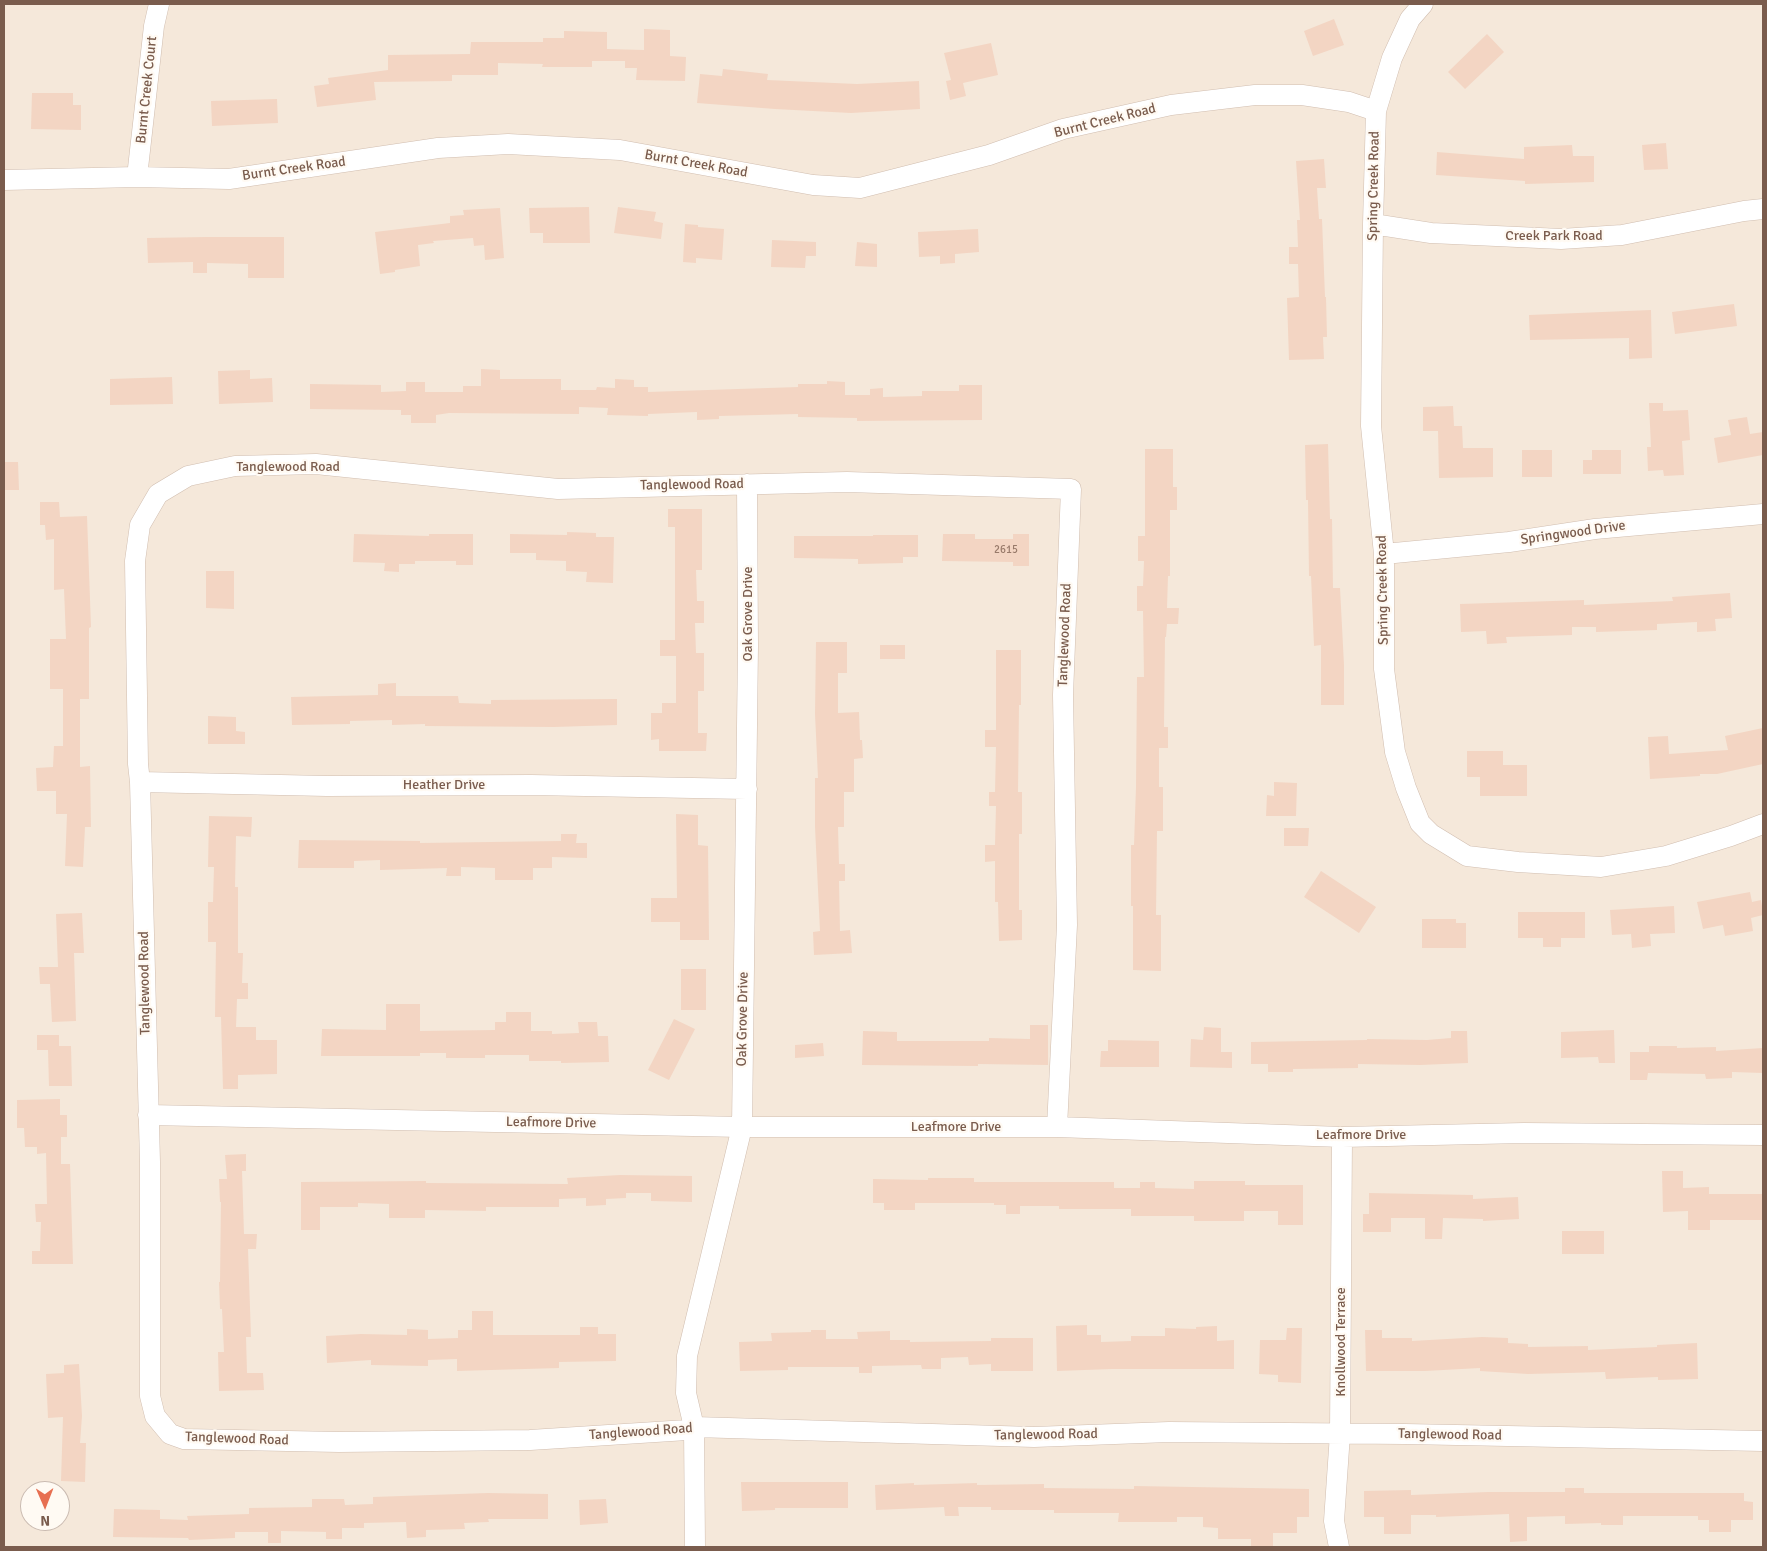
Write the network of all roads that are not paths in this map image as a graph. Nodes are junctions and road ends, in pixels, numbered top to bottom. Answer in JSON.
{"nodes":[{"id":1,"x":160,"y":4,"type":"edge"},
{"id":2,"x":1424,"y":4,"type":"edge"},
{"id":3,"x":1376,"y":111,"type":"junction"},
{"id":4,"x":137,"y":177,"type":"junction"},
{"id":5,"x":4,"y":180,"type":"edge"},
{"id":6,"x":1763,"y":209,"type":"edge"},
{"id":7,"x":1372,"y":224,"type":"junction"},
{"id":8,"x":748,"y":484,"type":"junction"},
{"id":9,"x":1763,"y":514,"type":"edge"},
{"id":10,"x":1384,"y":554,"type":"junction"},
{"id":11,"x":140,"y":782,"type":"junction"},
{"id":12,"x":747,"y":789,"type":"junction"},
{"id":13,"x":1763,"y":824,"type":"edge"},
{"id":14,"x":148,"y":1115,"type":"junction"},
{"id":15,"x":742,"y":1127,"type":"junction"},
{"id":16,"x":1057,"y":1127,"type":"junction"},
{"id":17,"x":1763,"y":1135,"type":"edge"},
{"id":18,"x":1342,"y":1137,"type":"junction"},
{"id":19,"x":694,"y":1427,"type":"junction"},
{"id":20,"x":1340,"y":1434,"type":"junction"},
{"id":21,"x":1763,"y":1441,"type":"edge"},
{"id":22,"x":695,"y":1547,"type":"edge"},
{"id":23,"x":1339,"y":1547,"type":"edge"}],
"edges":[{"from":1,"to":4,"type":"street","name":"Burnt Creek Court"},
{"from":2,"to":3,"type":"street","name":"Spring Creek Road"},
{"from":3,"to":4,"type":"street","name":"Burnt Creek Road"},
{"from":3,"to":7,"type":"street","name":"Spring Creek Road"},
{"from":4,"to":5,"type":"street","name":"Burnt Creek Road"},
{"from":6,"to":7,"type":"street","name":"Creek Park Road"},
{"from":7,"to":10,"type":"street","name":"Spring Creek Road"},
{"from":8,"to":11,"type":"street","name":"Tanglewood Road"},
{"from":8,"to":12,"type":"street","name":"Oak Grove Drive"},
{"from":8,"to":16,"type":"street","name":"Tanglewood Road"},
{"from":9,"to":10,"type":"street","name":"Springwood Drive"},
{"from":10,"to":13,"type":"street","name":"Spring Creek Road"},
{"from":11,"to":12,"type":"street","name":"Heather Drive"},
{"from":11,"to":14,"type":"street","name":"Tanglewood Road"},
{"from":12,"to":15,"type":"street","name":"Oak Grove Drive"},
{"from":14,"to":15,"type":"street","name":"Leafmore Drive"},
{"from":14,"to":19,"type":"street","name":"Tanglewood Road"},
{"from":15,"to":16,"type":"street","name":"Leafmore Drive"},
{"from":15,"to":19,"type":"street","name":"Oak Grove Drive"},
{"from":16,"to":18,"type":"street","name":"Leafmore Drive"},
{"from":17,"to":18,"type":"street","name":"Leafmore Drive"},
{"from":18,"to":20,"type":"street","name":"Knollwood Terrace"},
{"from":19,"to":20,"type":"street","name":"Tanglewood Road"},
{"from":19,"to":22,"type":"street","name":"Oak Grove Drive"},
{"from":20,"to":21,"type":"street","name":"Tanglewood Road"},
{"from":20,"to":23,"type":"street","name":"Knollwood Terrace"}]}
